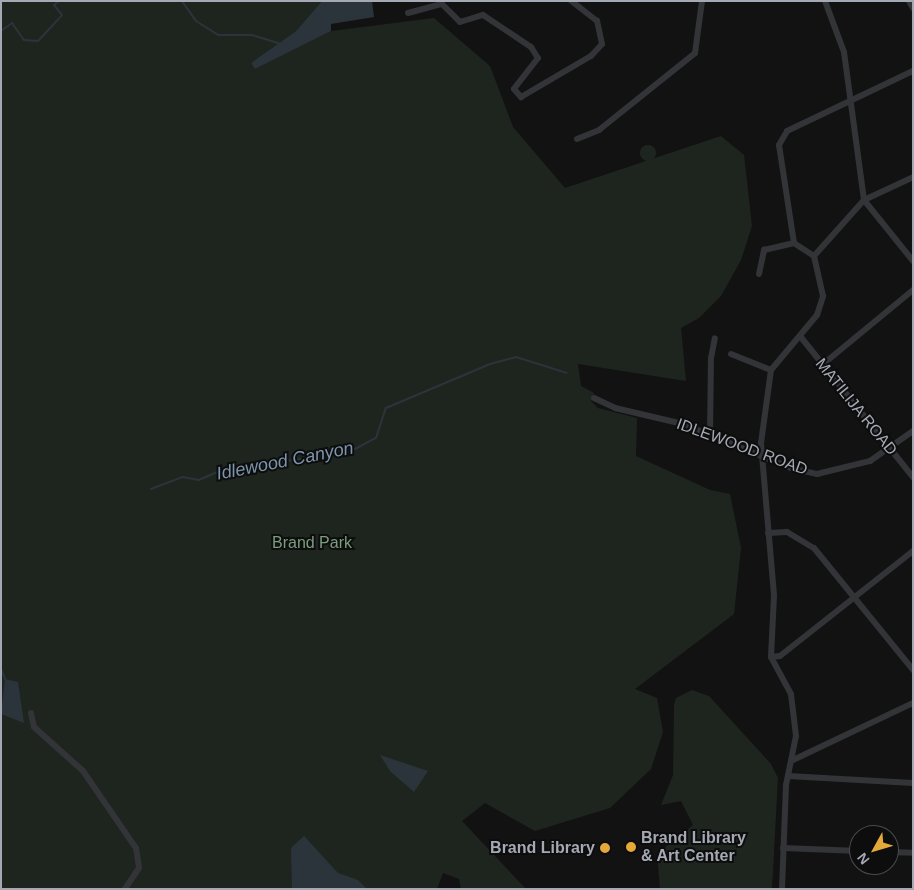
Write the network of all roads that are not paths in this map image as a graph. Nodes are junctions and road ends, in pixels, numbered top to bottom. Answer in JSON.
{"nodes":[{"id":1,"x":571,"y":1,"type":"edge"},
{"id":2,"x":702,"y":1,"type":"edge"},
{"id":3,"x":825,"y":1,"type":"edge"},
{"id":4,"x":909,"y":1,"type":"edge"},
{"id":5,"x":913,"y":8,"type":"edge"},
{"id":6,"x":408,"y":13,"type":"dead end"},
{"id":7,"x":913,"y":71,"type":"edge"},
{"id":8,"x":848,"y":100,"type":"junction"},
{"id":9,"x":577,"y":139,"type":"dead end"},
{"id":10,"x":913,"y":177,"type":"edge"},
{"id":11,"x":864,"y":200,"type":"junction"},
{"id":12,"x":794,"y":243,"type":"junction"},
{"id":13,"x":814,"y":256,"type":"junction"},
{"id":14,"x":913,"y":262,"type":"edge"},
{"id":15,"x":759,"y":274,"type":"dead end"},
{"id":16,"x":913,"y":290,"type":"edge"},
{"id":17,"x":800,"y":336,"type":"junction"},
{"id":18,"x":715,"y":338,"type":"dead end"},
{"id":19,"x":731,"y":354,"type":"dead end"},
{"id":20,"x":822,"y":364,"type":"junction"},
{"id":21,"x":771,"y":370,"type":"junction"},
{"id":22,"x":594,"y":398,"type":"dead end"},
{"id":23,"x":913,"y":432,"type":"edge"},
{"id":24,"x":710,"y":436,"type":"junction"},
{"id":25,"x":890,"y":449,"type":"junction"},
{"id":26,"x":760,"y":456,"type":"junction"},
{"id":27,"x":913,"y":477,"type":"edge"},
{"id":28,"x":768,"y":533,"type":"junction"},
{"id":29,"x":913,"y":551,"type":"edge"},
{"id":30,"x":855,"y":598,"type":"junction"},
{"id":31,"x":771,"y":657,"type":"junction"},
{"id":32,"x":913,"y":670,"type":"edge"},
{"id":33,"x":913,"y":703,"type":"edge"},
{"id":34,"x":30,"y":713,"type":"dead end"},
{"id":35,"x":793,"y":760,"type":"junction"},
{"id":36,"x":788,"y":776,"type":"junction"},
{"id":37,"x":913,"y":783,"type":"edge"},
{"id":38,"x":783,"y":848,"type":"junction"},
{"id":39,"x":849,"y":851,"type":"edge"},
{"id":40,"x":899,"y":852,"type":"edge"},
{"id":41,"x":913,"y":853,"type":"edge"},
{"id":42,"x":125,"y":889,"type":"edge"},
{"id":43,"x":782,"y":889,"type":"edge"}],
"edges":[{"from":1,"to":6,"type":"street"},
{"from":2,"to":9,"type":"street"},
{"from":3,"to":8,"type":"street"},
{"from":4,"to":5,"type":"street"},
{"from":7,"to":8,"type":"street"},
{"from":8,"to":11,"type":"street"},
{"from":8,"to":12,"type":"street"},
{"from":10,"to":11,"type":"street"},
{"from":11,"to":13,"type":"street"},
{"from":11,"to":14,"type":"street"},
{"from":12,"to":13,"type":"street"},
{"from":12,"to":15,"type":"street"},
{"from":13,"to":17,"type":"street"},
{"from":16,"to":20,"type":"street"},
{"from":17,"to":20,"type":"street","name":"MATILIJA ROAD"},
{"from":17,"to":21,"type":"street"},
{"from":18,"to":24,"type":"street"},
{"from":19,"to":21,"type":"street"},
{"from":20,"to":25,"type":"street","name":"MATILIJA ROAD"},
{"from":21,"to":26,"type":"street"},
{"from":22,"to":24,"type":"street","name":"IDLEWOOD ROAD"},
{"from":23,"to":25,"type":"street","name":"IDLEWOOD ROAD"},
{"from":24,"to":26,"type":"street","name":"IDLEWOOD ROAD"},
{"from":25,"to":26,"type":"street","name":"IDLEWOOD ROAD"},
{"from":25,"to":27,"type":"street","name":"MATILIJA ROAD"},
{"from":26,"to":28,"type":"street"},
{"from":28,"to":30,"type":"street"},
{"from":28,"to":31,"type":"street"},
{"from":29,"to":30,"type":"street"},
{"from":30,"to":31,"type":"street"},
{"from":30,"to":32,"type":"street"},
{"from":31,"to":35,"type":"street"},
{"from":33,"to":35,"type":"street"},
{"from":34,"to":42,"type":"street"},
{"from":35,"to":36,"type":"street"},
{"from":36,"to":37,"type":"street"},
{"from":36,"to":38,"type":"street"},
{"from":38,"to":39,"type":"street"},
{"from":38,"to":43,"type":"street"},
{"from":40,"to":41,"type":"street"}]}
